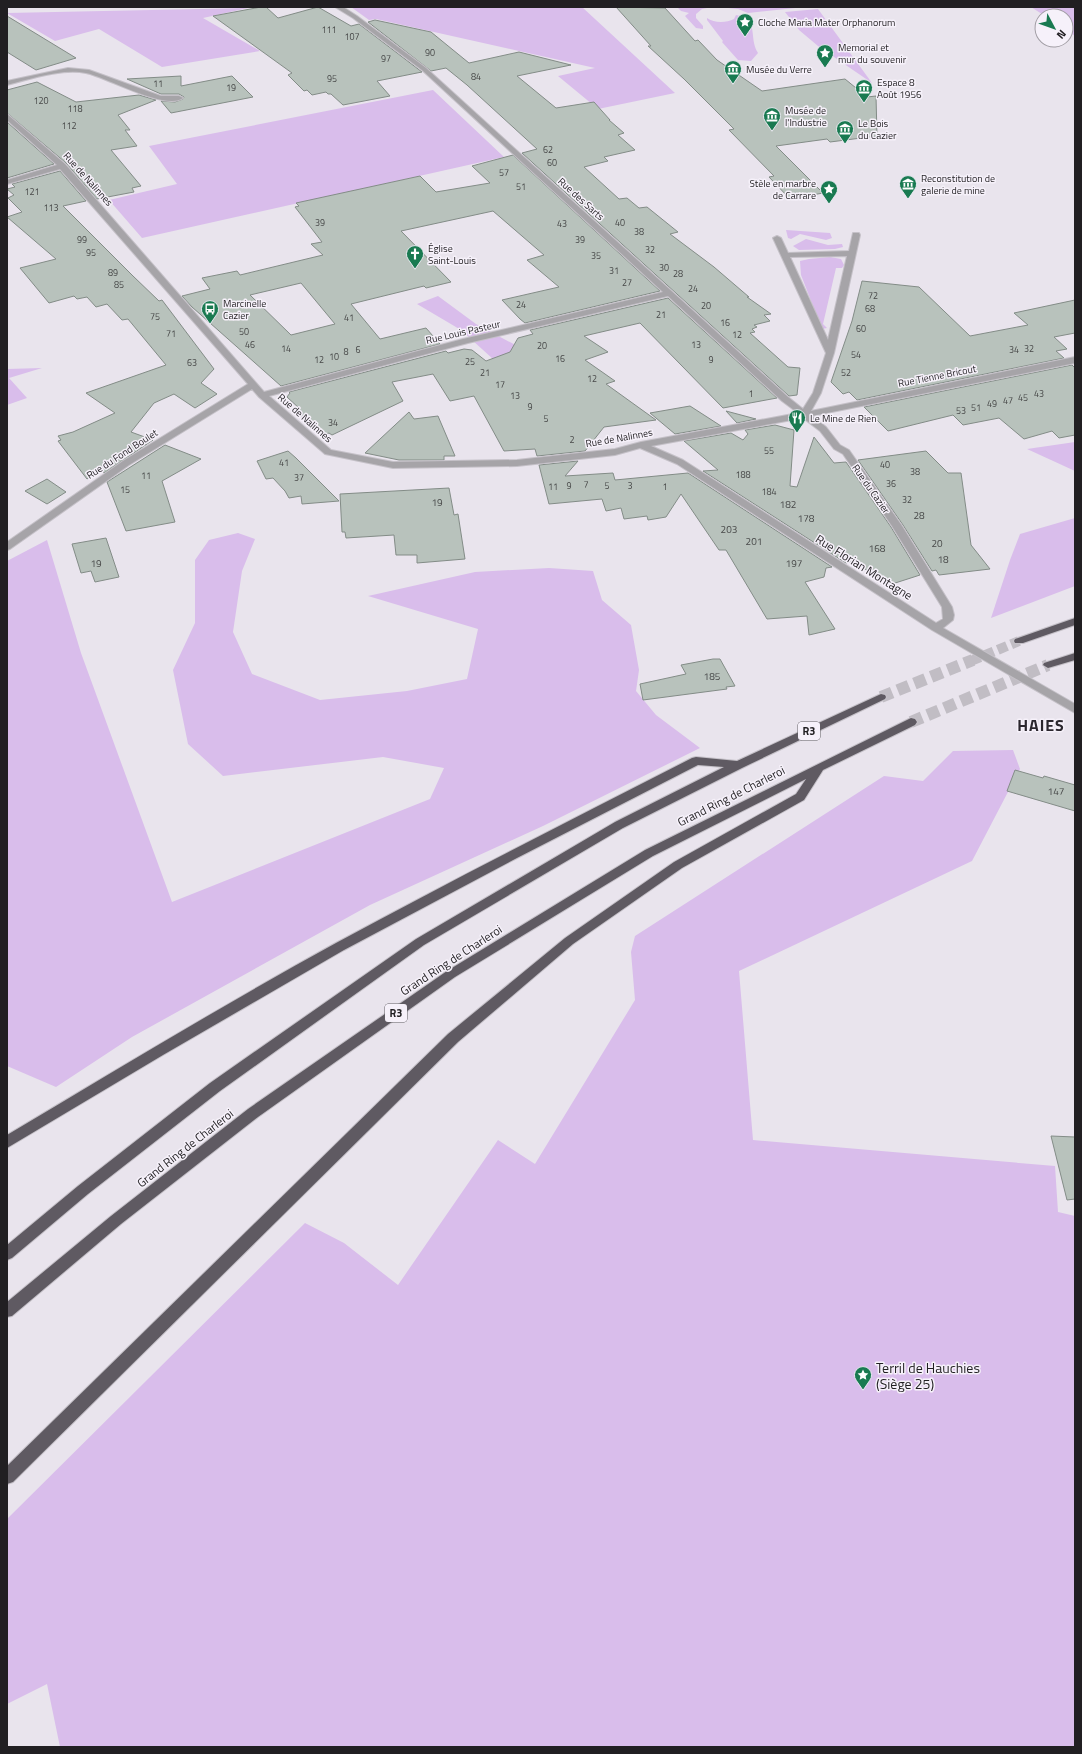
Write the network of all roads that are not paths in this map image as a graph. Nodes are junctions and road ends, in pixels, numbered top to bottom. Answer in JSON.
{"nodes":[{"id":1,"x":338,"y":7,"type":"edge"},
{"id":2,"x":7,"y":83,"type":"edge"},
{"id":3,"x":179,"y":98,"type":"dead end"},
{"id":4,"x":7,"y":116,"type":"edge"},
{"id":5,"x":62,"y":166,"type":"junction"},
{"id":6,"x":7,"y":182,"type":"edge"},
{"id":7,"x":856,"y":235,"type":"dead end"},
{"id":8,"x":777,"y":238,"type":"dead end"},
{"id":9,"x":852,"y":253,"type":"junction"},
{"id":10,"x":785,"y":255,"type":"junction"},
{"id":11,"x":670,"y":293,"type":"junction"},
{"id":12,"x":830,"y":353,"type":"junction"},
{"id":13,"x":1075,"y":360,"type":"edge"},
{"id":14,"x":253,"y":385,"type":"junction"},
{"id":15,"x":262,"y":395,"type":"junction"},
{"id":16,"x":804,"y":415,"type":"junction"},
{"id":17,"x":641,"y":445,"type":"junction"},
{"id":18,"x":7,"y":547,"type":"edge"},
{"id":19,"x":1075,"y":621,"type":"edge"},
{"id":20,"x":936,"y":628,"type":"junction"},
{"id":21,"x":1019,"y":641,"type":"tunnel mouth"},
{"id":22,"x":1075,"y":656,"type":"edge"},
{"id":23,"x":1048,"y":665,"type":"tunnel mouth"},
{"id":24,"x":881,"y":697,"type":"tunnel mouth"},
{"id":25,"x":1075,"y":709,"type":"edge"},
{"id":26,"x":911,"y":722,"type":"tunnel mouth"},
{"id":27,"x":738,"y":765,"type":"junction"},
{"id":28,"x":820,"y":767,"type":"junction"},
{"id":29,"x":7,"y":1142,"type":"edge"},
{"id":30,"x":7,"y":1254,"type":"edge"},
{"id":31,"x":7,"y":1311,"type":"edge"},
{"id":32,"x":7,"y":1477,"type":"edge"}],
"edges":[{"from":1,"to":11,"type":"street","name":"Rue des Sarts"},
{"from":2,"to":3,"type":"street"},
{"from":4,"to":5,"type":"street","name":"Rue de Nalinnes"},
{"from":5,"to":6,"type":"street"},
{"from":5,"to":14,"type":"street","name":"Rue de Nalinnes"},
{"from":7,"to":9,"type":"street"},
{"from":8,"to":10,"type":"street"},
{"from":9,"to":10,"type":"street"},
{"from":9,"to":12,"type":"street"},
{"from":10,"to":12,"type":"street"},
{"from":11,"to":15,"type":"street","name":"Rue Louis Pasteur"},
{"from":11,"to":16,"type":"street","name":"Rue des Sarts"},
{"from":12,"to":16,"type":"street"},
{"from":13,"to":16,"type":"street","name":"Rue Tienne Bricout"},
{"from":14,"to":15,"type":"street","name":"Rue de Nalinnes"},
{"from":14,"to":18,"type":"street","name":"Rue du Fond Boulet"},
{"from":15,"to":17,"type":"street","name":"Rue de Nalinnes"},
{"from":16,"to":17,"type":"street","name":"Rue de Nalinnes"},
{"from":16,"to":20,"type":"street","name":"Rue du Cazier"},
{"from":17,"to":20,"type":"street","name":"Rue Florian Montagne"},
{"from":19,"to":21,"type":"highway"},
{"from":20,"to":25,"type":"street","name":"Rue Florian Montagne"},
{"from":22,"to":23,"type":"highway"},
{"from":24,"to":27,"type":"highway","name":"Grand Ring de Charleroi","number":"R3"},
{"from":26,"to":28,"type":"highway","name":"Grand Ring de Charleroi","number":"R3"},
{"from":27,"to":29,"type":"highway"},
{"from":27,"to":30,"type":"highway","name":"Grand Ring de Charleroi","number":"R3"},
{"from":28,"to":31,"type":"highway","name":"Grand Ring de Charleroi","number":"R3"},
{"from":28,"to":32,"type":"highway"}]}
